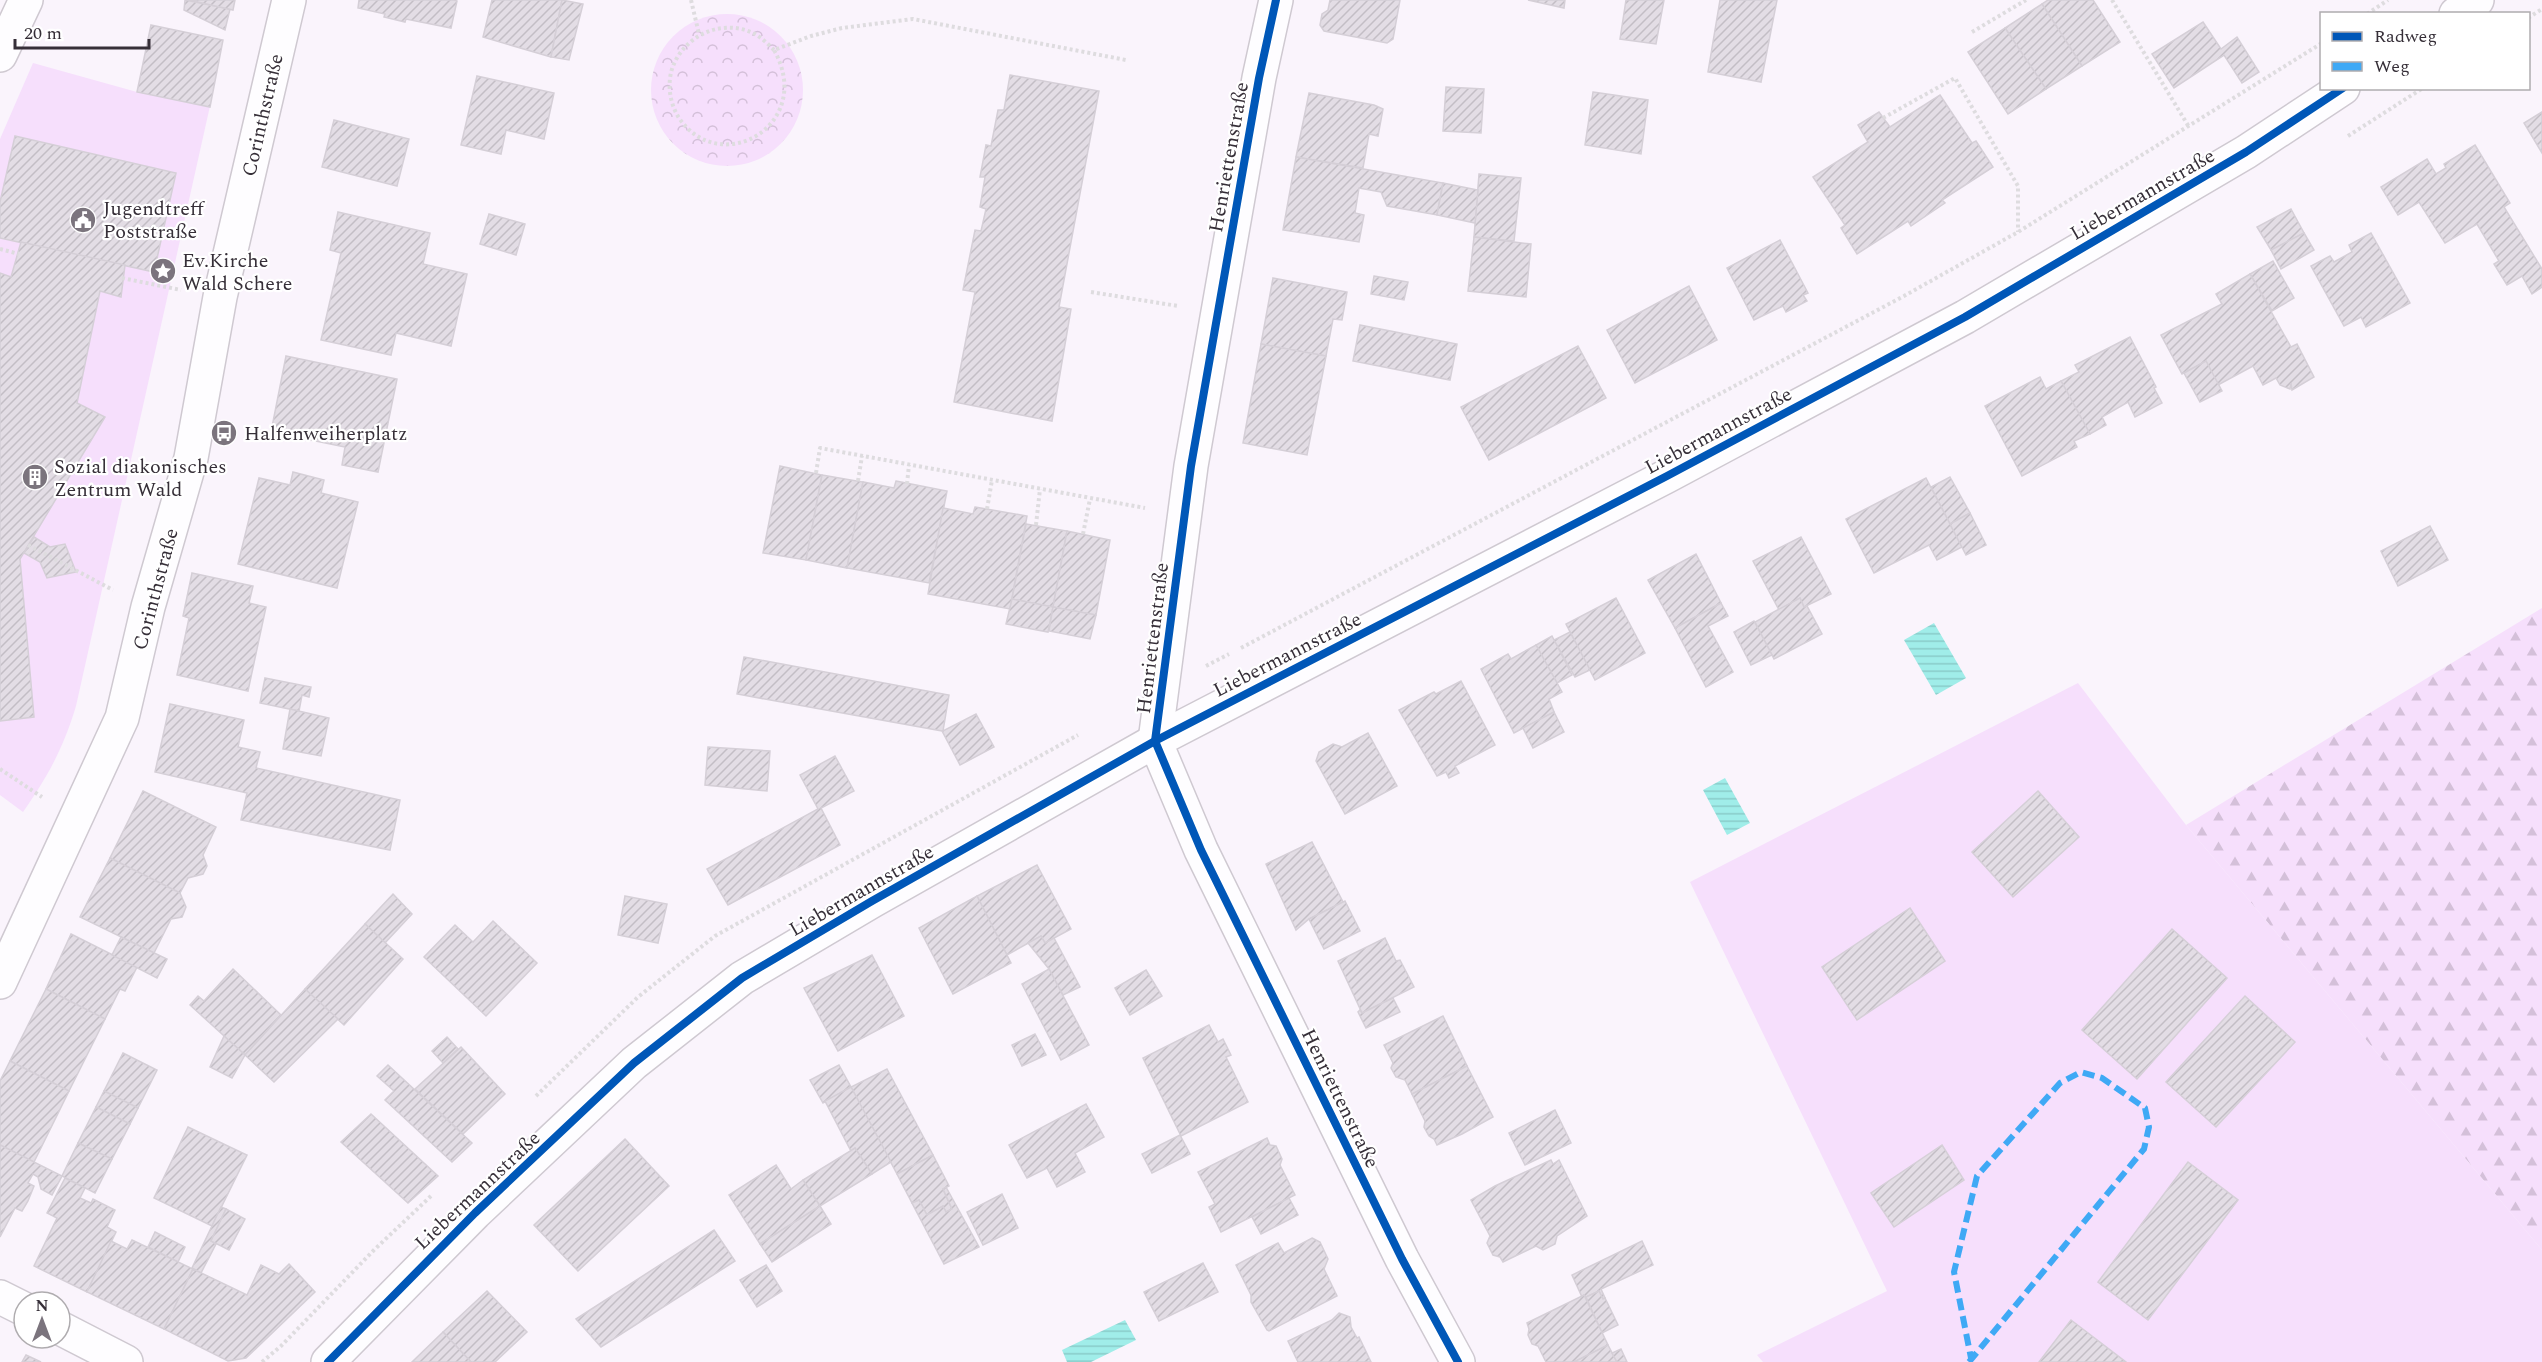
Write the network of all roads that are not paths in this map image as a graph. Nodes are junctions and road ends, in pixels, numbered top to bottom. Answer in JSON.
{"nodes":[{"id":1,"x":26,"y":0,"type":"edge"},
{"id":2,"x":289,"y":0,"type":"edge"},
{"id":3,"x":1275,"y":0,"type":"edge"},
{"id":4,"x":2477,"y":0,"type":"edge"},
{"id":5,"x":2459,"y":12,"type":"edge"},
{"id":6,"x":0,"y":55,"type":"edge"},
{"id":7,"x":2340,"y":90,"type":"edge"},
{"id":8,"x":1155,"y":741,"type":"junction"},
{"id":9,"x":0,"y":982,"type":"edge"},
{"id":10,"x":72,"y":1334,"type":"edge"},
{"id":11,"x":126,"y":1362,"type":"edge"},
{"id":12,"x":328,"y":1362,"type":"edge"},
{"id":13,"x":1458,"y":1362,"type":"edge"}],
"edges":[{"from":1,"to":6,"type":"street"},
{"from":2,"to":9,"type":"street","name":"Corinthstraße"},
{"from":3,"to":8,"type":"street","name":"Henriettenstraße"},
{"from":4,"to":5,"type":"street"},
{"from":7,"to":8,"type":"street","name":"Liebermannstraße"},
{"from":8,"to":12,"type":"street","name":"Liebermannstraße"},
{"from":8,"to":13,"type":"street","name":"Henriettenstraße"},
{"from":10,"to":11,"type":"street"}]}
